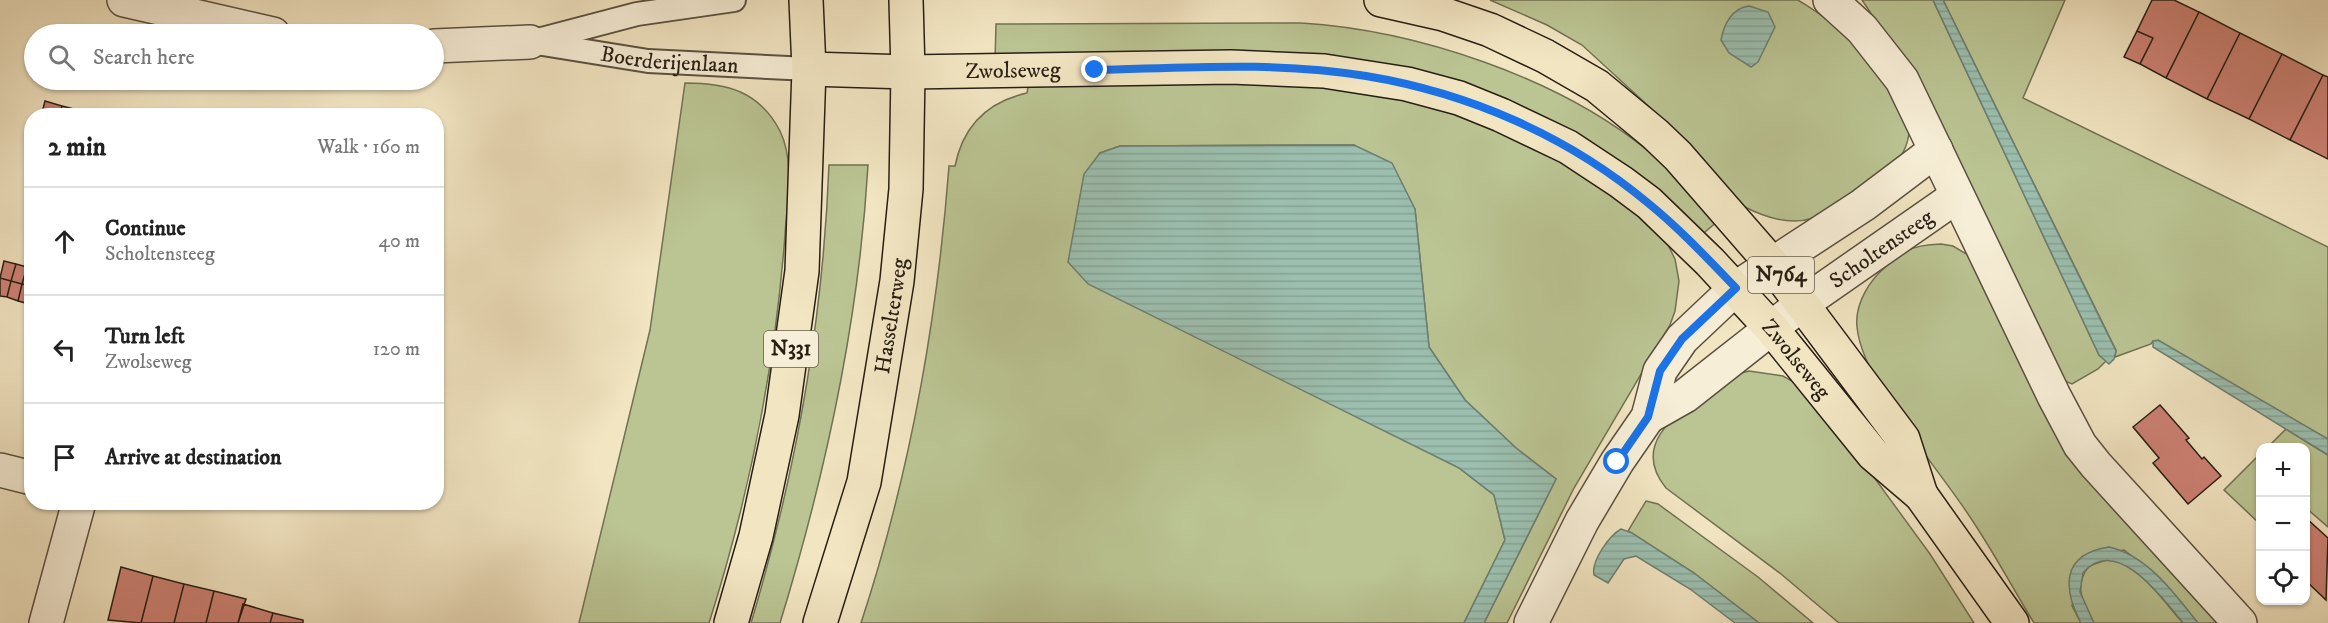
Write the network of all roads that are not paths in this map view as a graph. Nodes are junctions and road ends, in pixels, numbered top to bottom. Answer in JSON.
{"nodes":[{"id":1,"x":124,"y":0,"type":"edge"},
{"id":2,"x":734,"y":0,"type":"edge"},
{"id":3,"x":806,"y":0,"type":"edge"},
{"id":4,"x":906,"y":0,"type":"edge"},
{"id":5,"x":1381,"y":0,"type":"edge"},
{"id":6,"x":1830,"y":0,"type":"edge"},
{"id":7,"x":229,"y":24,"type":"edge"},
{"id":8,"x":530,"y":42,"type":"junction"},
{"id":9,"x":444,"y":46,"type":"edge"},
{"id":10,"x":809,"y":69,"type":"junction"},
{"id":11,"x":908,"y":72,"type":"junction"},
{"id":12,"x":1936,"y":150,"type":"junction"},
{"id":13,"x":1957,"y":196,"type":"junction"},
{"id":14,"x":1772,"y":264,"type":"junction"},
{"id":15,"x":1736,"y":288,"type":"junction"},
{"id":16,"x":1802,"y":304,"type":"junction"},
{"id":17,"x":1772,"y":329,"type":"junction"},
{"id":18,"x":1648,"y":417,"type":"junction"},
{"id":19,"x":0,"y":470,"type":"edge"},
{"id":20,"x":24,"y":475,"type":"edge"},
{"id":21,"x":1920,"y":495,"type":"junction"},
{"id":22,"x":77,"y":510,"type":"edge"},
{"id":23,"x":46,"y":623,"type":"edge"},
{"id":24,"x":731,"y":623,"type":"edge"},
{"id":25,"x":820,"y":623,"type":"edge"},
{"id":26,"x":1531,"y":623,"type":"edge"},
{"id":27,"x":2012,"y":623,"type":"edge"},
{"id":28,"x":2240,"y":623,"type":"edge"}],
"edges":[{"from":1,"to":7,"type":"street"},
{"from":2,"to":8,"type":"lane","name":"Boerderijenlaan"},
{"from":3,"to":10,"type":"main road","number":"N331"},
{"from":4,"to":11,"type":"main road","name":"Hasselterweg"},
{"from":5,"to":14,"type":"main road","name":"Zwolseweg","number":"N764"},
{"from":6,"to":12,"type":"street","name":"Scholtensteeg"},
{"from":8,"to":9,"type":"street","name":"Boerderijenlaan"},
{"from":8,"to":10,"type":"lane","name":"Boerderijenlaan"},
{"from":10,"to":11,"type":"main road","name":"Zwolseweg"},
{"from":10,"to":24,"type":"main road","number":"N331"},
{"from":11,"to":15,"type":"main road","name":"Zwolseweg","number":"N764"},
{"from":11,"to":25,"type":"main road","name":"Hasselterweg"},
{"from":12,"to":13,"type":"street","name":"Scholtensteeg"},
{"from":12,"to":14,"type":"street","name":"Scholtensteeg"},
{"from":13,"to":16,"type":"street","name":"Scholtensteeg"},
{"from":13,"to":28,"type":"street"},
{"from":14,"to":15,"type":"street","name":"Scholtensteeg"},
{"from":14,"to":16,"type":"main road","name":"Zwolseweg","number":"N764"},
{"from":15,"to":17,"type":"main road","name":"Zwolseweg","number":"N764"},
{"from":15,"to":18,"type":"street","name":"Scholtensteeg"},
{"from":16,"to":17,"type":"street","name":"Scholtensteeg"},
{"from":16,"to":21,"type":"main road","name":"Zwolseweg","number":"N764"},
{"from":17,"to":18,"type":"street","name":"Scholtensteeg"},
{"from":17,"to":21,"type":"main road","name":"Zwolseweg","number":"N764"},
{"from":18,"to":26,"type":"street","name":"Scholtensteeg"},
{"from":19,"to":20,"type":"street"},
{"from":21,"to":27,"type":"main road","name":"Zwolseweg","number":"N764"},
{"from":22,"to":23,"type":"street"}]}
